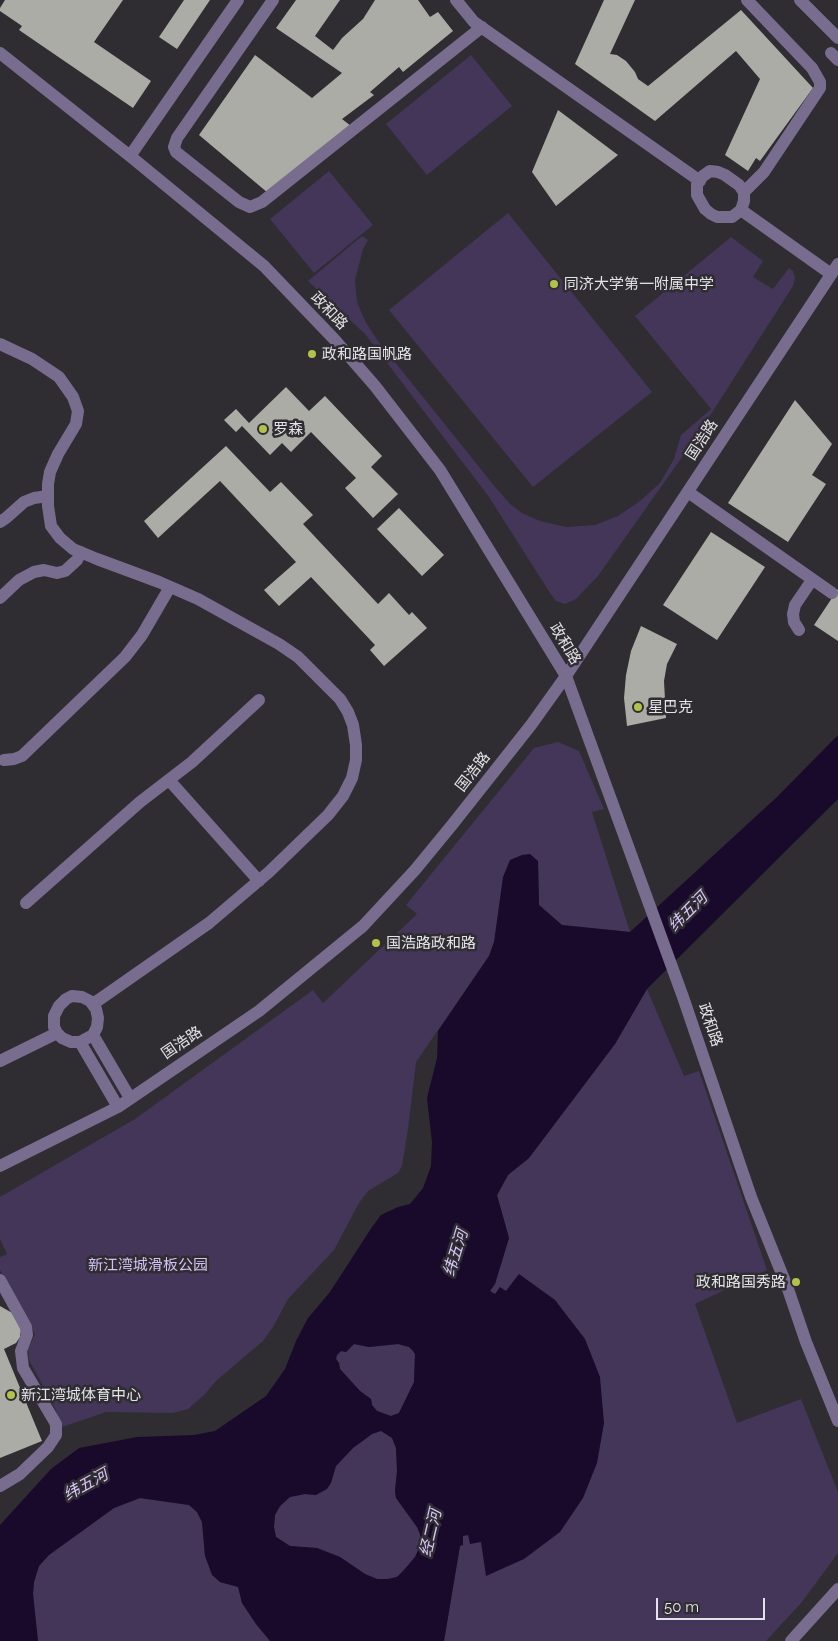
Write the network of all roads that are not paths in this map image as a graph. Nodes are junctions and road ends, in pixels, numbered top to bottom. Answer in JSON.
{"nodes":[{"id":1,"x":238,"y":0,"type":"edge"},
{"id":2,"x":273,"y":0,"type":"edge"},
{"id":3,"x":456,"y":0,"type":"edge"},
{"id":4,"x":747,"y":0,"type":"edge"},
{"id":5,"x":800,"y":0,"type":"edge"},
{"id":6,"x":482,"y":27,"type":"junction"},
{"id":7,"x":838,"y":38,"type":"edge"},
{"id":8,"x":0,"y":53,"type":"edge"},
{"id":9,"x":130,"y":156,"type":"junction"},
{"id":10,"x":700,"y":181,"type":"junction"},
{"id":11,"x":744,"y":192,"type":"junction"},
{"id":12,"x":741,"y":210,"type":"junction"},
{"id":13,"x":835,"y":269,"type":"edge"},
{"id":14,"x":0,"y":344,"type":"edge"},
{"id":15,"x":688,"y":492,"type":"junction"},
{"id":16,"x":48,"y":496,"type":"junction"},
{"id":17,"x":0,"y":522,"type":"edge"},
{"id":18,"x":81,"y":552,"type":"junction"},
{"id":19,"x":812,"y":580,"type":"junction"},
{"id":20,"x":170,"y":587,"type":"junction"},
{"id":21,"x":832,"y":593,"type":"dead end"},
{"id":22,"x":0,"y":598,"type":"edge"},
{"id":23,"x":799,"y":630,"type":"dead end"},
{"id":24,"x":566,"y":676,"type":"junction"},
{"id":25,"x":258,"y":700,"type":"dead end"},
{"id":26,"x":4,"y":760,"type":"dead end"},
{"id":27,"x":169,"y":780,"type":"junction"},
{"id":28,"x":259,"y":881,"type":"junction"},
{"id":29,"x":26,"y":903,"type":"dead end"},
{"id":30,"x":93,"y":1004,"type":"junction"},
{"id":31,"x":57,"y":1033,"type":"junction"},
{"id":32,"x":93,"y":1035,"type":"junction"},
{"id":33,"x":80,"y":1042,"type":"junction"},
{"id":34,"x":0,"y":1061,"type":"edge"},
{"id":35,"x":130,"y":1098,"type":"junction"},
{"id":36,"x":118,"y":1106,"type":"junction"},
{"id":37,"x":0,"y":1166,"type":"edge"},
{"id":38,"x":0,"y":1280,"type":"edge"},
{"id":39,"x":838,"y":1421,"type":"edge"},
{"id":40,"x":0,"y":1486,"type":"edge"},
{"id":41,"x":838,"y":1589,"type":"edge"},
{"id":42,"x":838,"y":1601,"type":"edge"},
{"id":43,"x":812,"y":1617,"type":"junction"},
{"id":44,"x":791,"y":1641,"type":"edge"}],
"edges":[{"from":1,"to":9,"type":"street"},
{"from":2,"to":6,"type":"street"},
{"from":3,"to":6,"type":"street"},
{"from":4,"to":11,"type":"street"},
{"from":5,"to":7,"type":"street"},
{"from":6,"to":10,"type":"street"},
{"from":8,"to":9,"type":"street","name":"政和路"},
{"from":9,"to":24,"type":"street","name":"政和路"},
{"from":10,"to":11,"type":"street"},
{"from":10,"to":12,"type":"street"},
{"from":11,"to":12,"type":"street"},
{"from":12,"to":13,"type":"street"},
{"from":13,"to":15,"type":"street","name":"国浩路"},
{"from":14,"to":16,"type":"street"},
{"from":15,"to":19,"type":"street"},
{"from":15,"to":24,"type":"street","name":"国浩路"},
{"from":16,"to":17,"type":"street"},
{"from":16,"to":18,"type":"street"},
{"from":18,"to":20,"type":"street"},
{"from":18,"to":22,"type":"street"},
{"from":19,"to":21,"type":"street"},
{"from":19,"to":23,"type":"street"},
{"from":20,"to":26,"type":"street"},
{"from":20,"to":28,"type":"street"},
{"from":24,"to":35,"type":"street","name":"国浩路"},
{"from":24,"to":39,"type":"street","name":"政和路"},
{"from":25,"to":27,"type":"street"},
{"from":27,"to":28,"type":"street"},
{"from":27,"to":29,"type":"street"},
{"from":28,"to":30,"type":"street"},
{"from":30,"to":31,"type":"street"},
{"from":30,"to":32,"type":"street"},
{"from":31,"to":33,"type":"street"},
{"from":31,"to":34,"type":"street"},
{"from":32,"to":33,"type":"street"},
{"from":32,"to":35,"type":"street"},
{"from":33,"to":36,"type":"street"},
{"from":35,"to":36,"type":"street","name":"国浩路"},
{"from":36,"to":37,"type":"street","name":"国浩路"},
{"from":38,"to":40,"type":"street"},
{"from":41,"to":43,"type":"street"},
{"from":42,"to":43,"type":"street"},
{"from":43,"to":44,"type":"street"}]}
